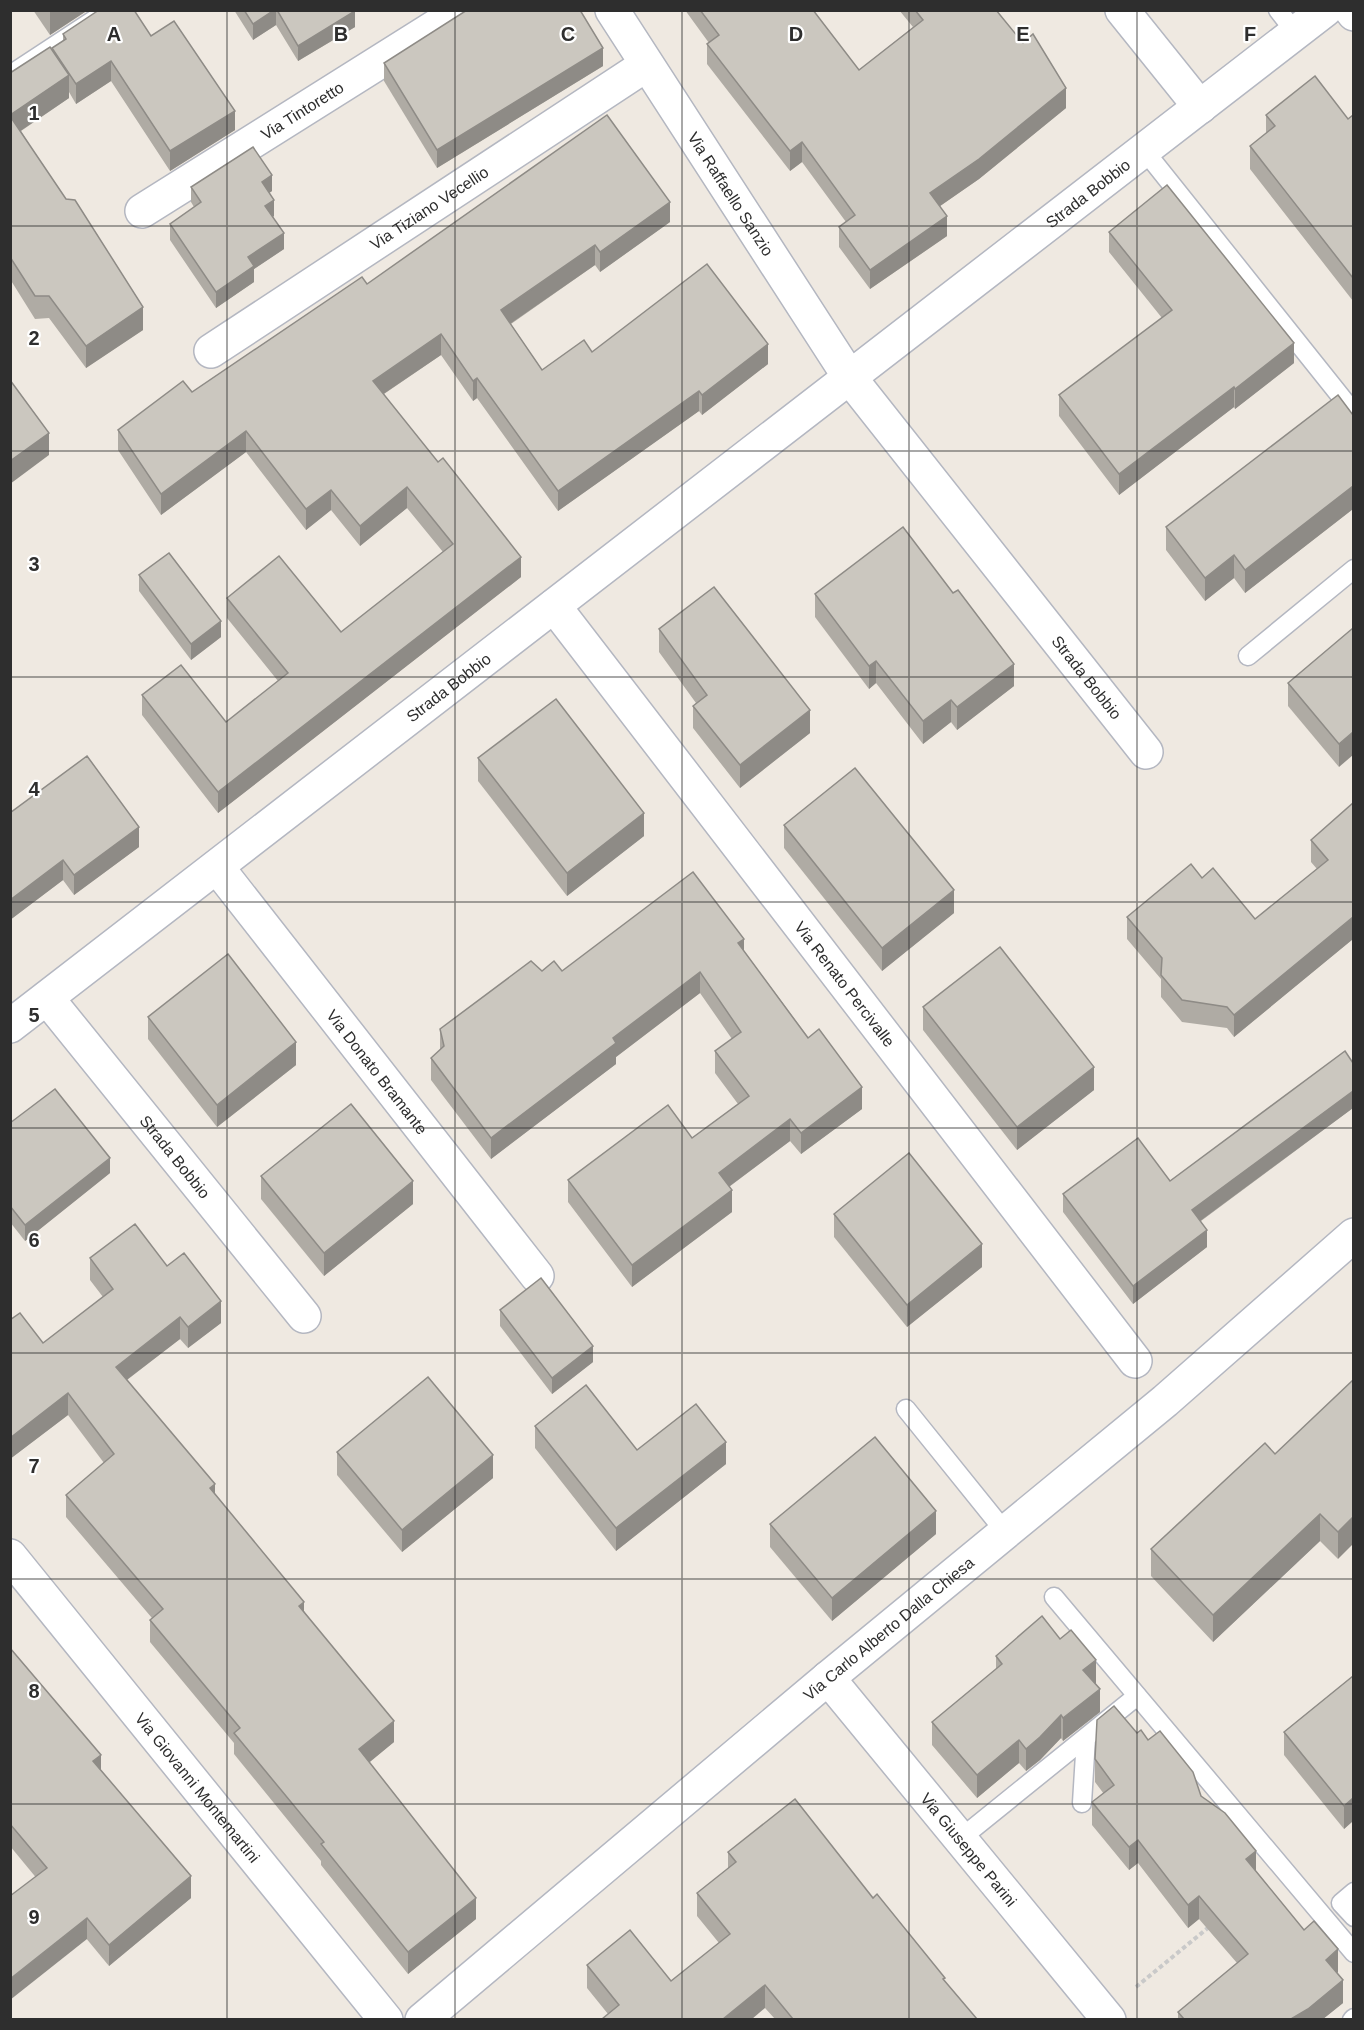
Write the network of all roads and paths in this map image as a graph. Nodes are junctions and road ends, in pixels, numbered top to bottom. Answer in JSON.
{"nodes":[{"id":1,"x":109,"y":10,"type":"edge"},
{"id":2,"x":462,"y":10,"type":"edge"},
{"id":3,"x":612,"y":10,"type":"edge"},
{"id":4,"x":1122,"y":10,"type":"edge"},
{"id":5,"x":1325,"y":10,"type":"edge"},
{"id":6,"x":1287,"y":22,"type":"edge"},
{"id":7,"x":646,"y":65,"type":"junction"},
{"id":8,"x":10,"y":75,"type":"edge"},
{"id":9,"x":1200,"y":107,"type":"junction"},
{"id":10,"x":1144,"y":150,"type":"junction"},
{"id":11,"x":142,"y":211,"type":"dead end"},
{"id":12,"x":211,"y":351,"type":"dead end"},
{"id":13,"x":850,"y":378,"type":"junction"},
{"id":14,"x":1353,"y":413,"type":"edge"},
{"id":15,"x":1353,"y":569,"type":"edge"},
{"id":16,"x":554,"y":606,"type":"junction"},
{"id":17,"x":1248,"y":656,"type":"dead end"},
{"id":18,"x":1146,"y":752,"type":"dead end"},
{"id":19,"x":217,"y":867,"type":"junction"},
{"id":20,"x":47,"y":998,"type":"junction"},
{"id":21,"x":10,"y":1026,"type":"edge"},
{"id":22,"x":1353,"y":1235,"type":"edge"},
{"id":23,"x":537,"y":1276,"type":"dead end"},
{"id":24,"x":304,"y":1316,"type":"dead end"},
{"id":25,"x":1135,"y":1361,"type":"dead end"},
{"id":26,"x":906,"y":1409,"type":"dead end"},
{"id":27,"x":1005,"y":1533,"type":"junction"},
{"id":28,"x":10,"y":1556,"type":"edge"},
{"id":29,"x":1054,"y":1597,"type":"dead end"},
{"id":30,"x":828,"y":1678,"type":"junction"},
{"id":31,"x":1137,"y":1696,"type":"junction"},
{"id":32,"x":1086,"y":1738,"type":"junction"},
{"id":33,"x":1082,"y":1803,"type":"dead end"},
{"id":34,"x":960,"y":1839,"type":"junction"},
{"id":35,"x":1353,"y":1892,"type":"edge"},
{"id":36,"x":1353,"y":1917,"type":"edge"},
{"id":37,"x":1212,"y":1925,"type":"edge"},
{"id":38,"x":1353,"y":1953,"type":"edge"},
{"id":39,"x":1106,"y":2017,"type":"edge"},
{"id":40,"x":386,"y":2019,"type":"edge"},
{"id":41,"x":422,"y":2019,"type":"edge"}],
"edges":[{"from":1,"to":8,"type":"lane"},
{"from":2,"to":11,"type":"street","name":"Via Tintoretto"},
{"from":3,"to":7,"type":"street","name":"Via Raffaello Sanzio"},
{"from":4,"to":9,"type":"street"},
{"from":5,"to":6,"type":"street","name":"Strada Bobbio"},
{"from":6,"to":9,"type":"street","name":"Strada Bobbio"},
{"from":7,"to":12,"type":"street","name":"Via Tiziano Vecellio"},
{"from":7,"to":13,"type":"street","name":"Via Raffaello Sanzio"},
{"from":9,"to":10,"type":"street","name":"Strada Bobbio"},
{"from":10,"to":13,"type":"street","name":"Strada Bobbio"},
{"from":10,"to":14,"type":"lane"},
{"from":13,"to":16,"type":"street","name":"Strada Bobbio"},
{"from":13,"to":18,"type":"street","name":"Strada Bobbio"},
{"from":15,"to":17,"type":"lane"},
{"from":16,"to":19,"type":"street","name":"Strada Bobbio"},
{"from":16,"to":25,"type":"street","name":"Via Renato Percivalle"},
{"from":19,"to":20,"type":"street","name":"Strada Bobbio"},
{"from":19,"to":23,"type":"street","name":"Via Donato Bramante"},
{"from":20,"to":21,"type":"street","name":"Strada Bobbio"},
{"from":20,"to":24,"type":"street","name":"Strada Bobbio"},
{"from":22,"to":27,"type":"street","name":"Via Carlo Alberto Dalla Chiesa"},
{"from":26,"to":27,"type":"lane"},
{"from":27,"to":30,"type":"street","name":"Via Carlo Alberto Dalla Chiesa"},
{"from":28,"to":40,"type":"street","name":"Via Giovanni Montemartini"},
{"from":29,"to":31,"type":"lane"},
{"from":30,"to":34,"type":"street","name":"Via Giuseppe Parini"},
{"from":30,"to":41,"type":"street","name":"Via Carlo Alberto Dalla Chiesa"},
{"from":31,"to":32,"type":"lane"},
{"from":31,"to":38,"type":"lane"},
{"from":32,"to":33,"type":"lane"},
{"from":32,"to":34,"type":"lane"},
{"from":34,"to":39,"type":"street","name":"Via Giuseppe Parini"},
{"from":35,"to":36,"type":"lane"},
{"from":37,"to":39,"type":"path"}]}
